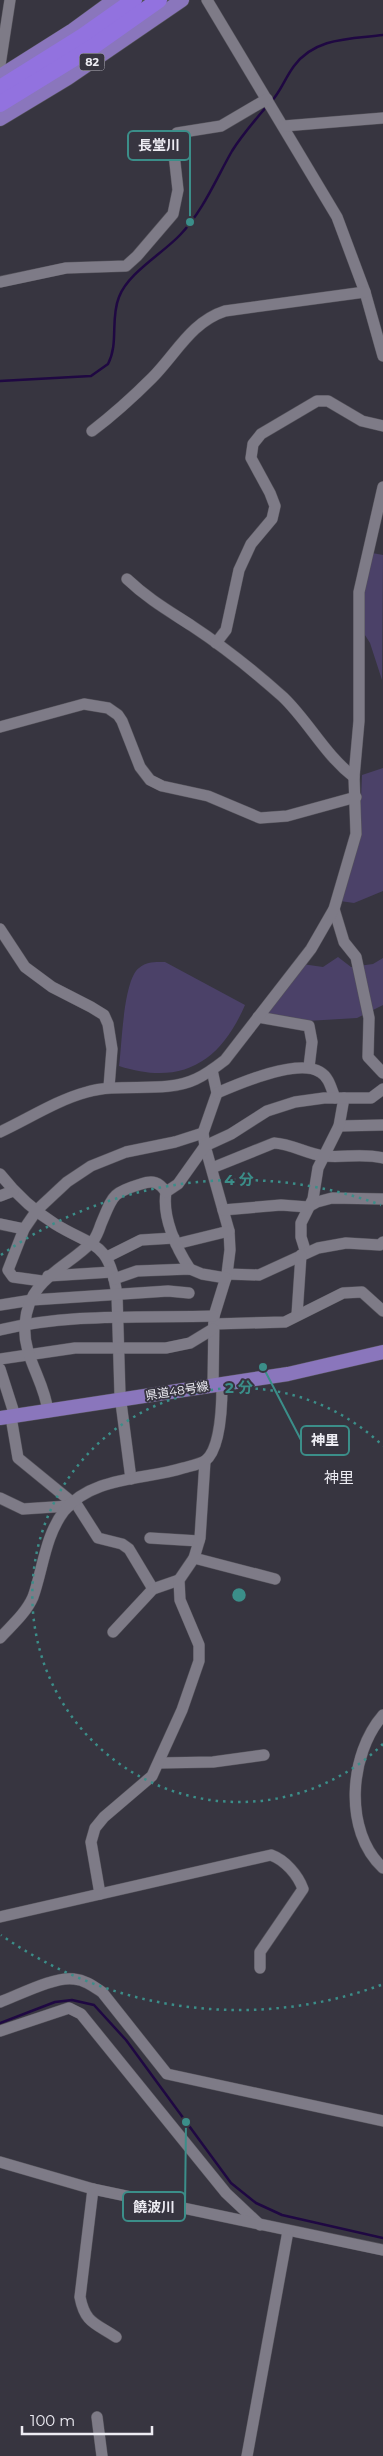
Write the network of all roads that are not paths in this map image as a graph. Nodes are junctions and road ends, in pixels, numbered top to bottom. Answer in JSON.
{"nodes":[{"id":1,"x":10,"y":0,"type":"edge"},
{"id":2,"x":114,"y":0,"type":"edge"},
{"id":3,"x":134,"y":0,"type":"edge"},
{"id":4,"x":159,"y":0,"type":"edge"},
{"id":5,"x":182,"y":0,"type":"edge"},
{"id":6,"x":207,"y":0,"type":"edge"},
{"id":7,"x":0,"y":65,"type":"edge"},
{"id":8,"x":0,"y":72,"type":"edge"},
{"id":9,"x":0,"y":75,"type":"edge"},
{"id":10,"x":0,"y":88,"type":"edge"},
{"id":11,"x":267,"y":99,"type":"junction"},
{"id":12,"x":0,"y":104,"type":"edge"},
{"id":13,"x":383,"y":118,"type":"edge"},
{"id":14,"x":0,"y":119,"type":"edge"},
{"id":15,"x":284,"y":126,"type":"junction"},
{"id":16,"x":0,"y":282,"type":"edge"},
{"id":17,"x":364,"y":292,"type":"junction"},
{"id":18,"x":383,"y":356,"type":"edge"},
{"id":19,"x":383,"y":426,"type":"edge"},
{"id":20,"x":92,"y":431,"type":"dead end"},
{"id":21,"x":383,"y":487,"type":"edge"},
{"id":22,"x":128,"y":579,"type":"dead end"},
{"id":23,"x":216,"y":643,"type":"junction"},
{"id":24,"x":0,"y":727,"type":"edge"},
{"id":25,"x":354,"y":777,"type":"junction"},
{"id":26,"x":356,"y":797,"type":"junction"},
{"id":27,"x":334,"y":909,"type":"junction"},
{"id":28,"x":0,"y":929,"type":"edge"},
{"id":29,"x":258,"y":1017,"type":"junction"},
{"id":30,"x":309,"y":1067,"type":"junction"},
{"id":31,"x":212,"y":1070,"type":"junction"},
{"id":32,"x":383,"y":1073,"type":"edge"},
{"id":33,"x":109,"y":1088,"type":"junction"},
{"id":34,"x":383,"y":1089,"type":"edge"},
{"id":35,"x":217,"y":1093,"type":"junction"},
{"id":36,"x":340,"y":1098,"type":"junction"},
{"id":37,"x":339,"y":1126,"type":"junction"},
{"id":38,"x":383,"y":1126,"type":"edge"},
{"id":39,"x":0,"y":1132,"type":"edge"},
{"id":40,"x":203,"y":1133,"type":"junction"},
{"id":41,"x":205,"y":1146,"type":"junction"},
{"id":42,"x":323,"y":1156,"type":"junction"},
{"id":43,"x":383,"y":1158,"type":"edge"},
{"id":44,"x":212,"y":1168,"type":"junction"},
{"id":45,"x":0,"y":1174,"type":"edge"},
{"id":46,"x":13,"y":1191,"type":"junction"},
{"id":47,"x":166,"y":1192,"type":"junction"},
{"id":48,"x":0,"y":1196,"type":"edge"},
{"id":49,"x":383,"y":1198,"type":"edge"},
{"id":50,"x":308,"y":1207,"type":"junction"},
{"id":51,"x":37,"y":1210,"type":"junction"},
{"id":52,"x":223,"y":1210,"type":"junction"},
{"id":53,"x":0,"y":1224,"type":"edge"},
{"id":54,"x":24,"y":1229,"type":"junction"},
{"id":55,"x":229,"y":1231,"type":"junction"},
{"id":56,"x":175,"y":1241,"type":"junction"},
{"id":57,"x":92,"y":1242,"type":"junction"},
{"id":58,"x":383,"y":1242,"type":"edge"},
{"id":59,"x":304,"y":1254,"type":"junction"},
{"id":60,"x":107,"y":1257,"type":"junction"},
{"id":61,"x":190,"y":1269,"type":"junction"},
{"id":62,"x":113,"y":1275,"type":"junction"},
{"id":63,"x":227,"y":1276,"type":"junction"},
{"id":64,"x":45,"y":1278,"type":"junction"},
{"id":65,"x":190,"y":1294,"type":"dead end"},
{"id":66,"x":117,"y":1295,"type":"junction"},
{"id":67,"x":32,"y":1300,"type":"junction"},
{"id":68,"x":0,"y":1305,"type":"edge"},
{"id":69,"x":383,"y":1311,"type":"edge"},
{"id":70,"x":297,"y":1315,"type":"junction"},
{"id":71,"x":118,"y":1318,"type":"junction"},
{"id":72,"x":214,"y":1323,"type":"junction"},
{"id":73,"x":24,"y":1324,"type":"junction"},
{"id":74,"x":0,"y":1330,"type":"edge"},
{"id":75,"x":117,"y":1349,"type":"junction"},
{"id":76,"x":383,"y":1352,"type":"edge"},
{"id":77,"x":27,"y":1354,"type":"junction"},
{"id":78,"x":0,"y":1359,"type":"edge"},
{"id":79,"x":0,"y":1369,"type":"edge"},
{"id":80,"x":218,"y":1385,"type":"junction"},
{"id":81,"x":121,"y":1401,"type":"junction"},
{"id":82,"x":48,"y":1412,"type":"junction"},
{"id":83,"x":9,"y":1417,"type":"edge"},
{"id":84,"x":205,"y":1461,"type":"junction"},
{"id":85,"x":131,"y":1479,"type":"junction"},
{"id":86,"x":0,"y":1498,"type":"edge"},
{"id":87,"x":72,"y":1504,"type":"junction"},
{"id":88,"x":150,"y":1538,"type":"dead end"},
{"id":89,"x":199,"y":1542,"type":"junction"},
{"id":90,"x":194,"y":1558,"type":"junction"},
{"id":91,"x":275,"y":1579,"type":"dead end"},
{"id":92,"x":179,"y":1580,"type":"junction"},
{"id":93,"x":153,"y":1589,"type":"junction"},
{"id":94,"x":113,"y":1632,"type":"dead end"},
{"id":95,"x":0,"y":1638,"type":"edge"},
{"id":96,"x":383,"y":1716,"type":"edge"},
{"id":97,"x":264,"y":1755,"type":"dead end"},
{"id":98,"x":158,"y":1763,"type":"junction"},
{"id":99,"x":383,"y":1868,"type":"edge"},
{"id":100,"x":100,"y":1894,"type":"junction"},
{"id":101,"x":0,"y":1917,"type":"edge"},
{"id":102,"x":260,"y":1968,"type":"dead end"},
{"id":103,"x":0,"y":2002,"type":"edge"},
{"id":104,"x":0,"y":2031,"type":"edge"},
{"id":105,"x":383,"y":2121,"type":"edge"},
{"id":106,"x":0,"y":2162,"type":"edge"},
{"id":107,"x":93,"y":2189,"type":"junction"},
{"id":108,"x":260,"y":2225,"type":"junction"},
{"id":109,"x":288,"y":2231,"type":"junction"},
{"id":110,"x":383,"y":2250,"type":"edge"},
{"id":111,"x":116,"y":2337,"type":"dead end"},
{"id":112,"x":97,"y":2417,"type":"dead end"},
{"id":113,"x":102,"y":2456,"type":"edge"},
{"id":114,"x":247,"y":2456,"type":"edge"}],
"edges":[{"from":1,"to":7,"type":"street"},
{"from":2,"to":9,"type":"main road"},
{"from":3,"to":10,"type":"highway"},
{"from":4,"to":12,"type":"highway"},
{"from":5,"to":14,"type":"main road","number":"82"},
{"from":6,"to":11,"type":"street"},
{"from":8,"to":9,"type":"street"},
{"from":11,"to":15,"type":"street"},
{"from":11,"to":16,"type":"street"},
{"from":13,"to":15,"type":"street"},
{"from":15,"to":17,"type":"street"},
{"from":17,"to":18,"type":"street"},
{"from":17,"to":20,"type":"street"},
{"from":19,"to":23,"type":"street"},
{"from":21,"to":25,"type":"street"},
{"from":22,"to":23,"type":"street"},
{"from":23,"to":25,"type":"street"},
{"from":24,"to":26,"type":"street"},
{"from":25,"to":26,"type":"street"},
{"from":26,"to":27,"type":"street"},
{"from":27,"to":29,"type":"street"},
{"from":27,"to":32,"type":"street"},
{"from":28,"to":33,"type":"street"},
{"from":29,"to":30,"type":"street"},
{"from":29,"to":31,"type":"street"},
{"from":30,"to":35,"type":"street"},
{"from":30,"to":36,"type":"street"},
{"from":31,"to":33,"type":"street"},
{"from":31,"to":35,"type":"street"},
{"from":33,"to":39,"type":"street"},
{"from":34,"to":36,"type":"street"},
{"from":35,"to":40,"type":"street"},
{"from":36,"to":37,"type":"street"},
{"from":36,"to":41,"type":"street"},
{"from":37,"to":38,"type":"street"},
{"from":37,"to":42,"type":"street"},
{"from":40,"to":41,"type":"street"},
{"from":40,"to":51,"type":"street"},
{"from":41,"to":44,"type":"street"},
{"from":41,"to":47,"type":"street"},
{"from":42,"to":43,"type":"street"},
{"from":42,"to":44,"type":"street"},
{"from":42,"to":50,"type":"street"},
{"from":44,"to":52,"type":"street"},
{"from":45,"to":46,"type":"street"},
{"from":46,"to":48,"type":"street"},
{"from":46,"to":51,"type":"street"},
{"from":47,"to":56,"type":"street"},
{"from":47,"to":57,"type":"street"},
{"from":49,"to":50,"type":"street"},
{"from":50,"to":52,"type":"street"},
{"from":50,"to":59,"type":"street"},
{"from":51,"to":54,"type":"street"},
{"from":51,"to":57,"type":"street"},
{"from":52,"to":55,"type":"street"},
{"from":53,"to":54,"type":"street"},
{"from":54,"to":64,"type":"street"},
{"from":55,"to":56,"type":"street"},
{"from":55,"to":63,"type":"street"},
{"from":56,"to":60,"type":"street"},
{"from":56,"to":61,"type":"street"},
{"from":57,"to":60,"type":"street"},
{"from":57,"to":64,"type":"street"},
{"from":58,"to":59,"type":"street"},
{"from":59,"to":63,"type":"street"},
{"from":59,"to":70,"type":"street"},
{"from":60,"to":62,"type":"street"},
{"from":61,"to":62,"type":"street"},
{"from":61,"to":63,"type":"street"},
{"from":62,"to":64,"type":"street"},
{"from":62,"to":66,"type":"street"},
{"from":63,"to":72,"type":"street"},
{"from":64,"to":67,"type":"street"},
{"from":65,"to":66,"type":"street"},
{"from":66,"to":67,"type":"street"},
{"from":66,"to":71,"type":"street"},
{"from":67,"to":68,"type":"street"},
{"from":67,"to":73,"type":"street"},
{"from":69,"to":70,"type":"street"},
{"from":70,"to":72,"type":"street"},
{"from":71,"to":72,"type":"street"},
{"from":71,"to":73,"type":"street"},
{"from":71,"to":75,"type":"street"},
{"from":72,"to":75,"type":"street"},
{"from":72,"to":80,"type":"street"},
{"from":73,"to":74,"type":"street"},
{"from":73,"to":77,"type":"street"},
{"from":75,"to":77,"type":"street"},
{"from":75,"to":81,"type":"street"},
{"from":76,"to":80,"type":"main road","name":"県道48号線"},
{"from":77,"to":78,"type":"street"},
{"from":77,"to":82,"type":"street"},
{"from":79,"to":83,"type":"street"},
{"from":80,"to":81,"type":"main road","name":"県道48号線"},
{"from":80,"to":84,"type":"street"},
{"from":81,"to":82,"type":"main road","name":"県道48号線"},
{"from":81,"to":85,"type":"street"},
{"from":82,"to":83,"type":"main road","name":"県道48号線"},
{"from":83,"to":87,"type":"street"},
{"from":84,"to":85,"type":"street"},
{"from":84,"to":89,"type":"street"},
{"from":85,"to":87,"type":"street"},
{"from":86,"to":87,"type":"street"},
{"from":87,"to":93,"type":"street"},
{"from":87,"to":95,"type":"street"},
{"from":88,"to":89,"type":"street"},
{"from":89,"to":90,"type":"street"},
{"from":90,"to":91,"type":"street"},
{"from":90,"to":92,"type":"street"},
{"from":92,"to":93,"type":"street"},
{"from":92,"to":98,"type":"street"},
{"from":93,"to":94,"type":"street"},
{"from":96,"to":99,"type":"street"},
{"from":97,"to":98,"type":"street"},
{"from":98,"to":100,"type":"street"},
{"from":100,"to":101,"type":"street"},
{"from":100,"to":102,"type":"street"},
{"from":103,"to":105,"type":"street"},
{"from":104,"to":108,"type":"street"},
{"from":106,"to":107,"type":"street"},
{"from":107,"to":108,"type":"street"},
{"from":107,"to":111,"type":"street"},
{"from":108,"to":109,"type":"street"},
{"from":109,"to":110,"type":"street"},
{"from":109,"to":114,"type":"street"},
{"from":112,"to":113,"type":"street"}]}
